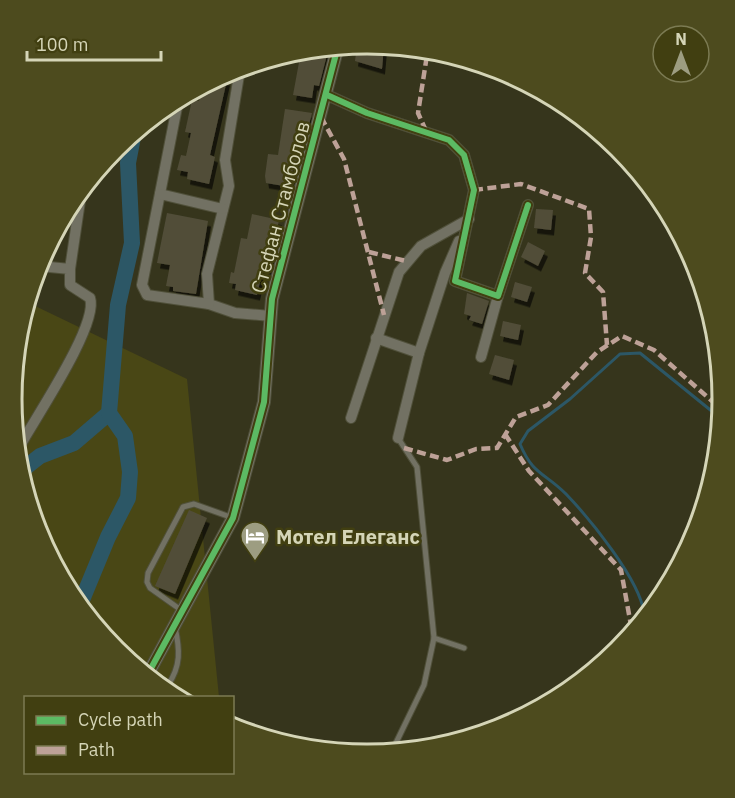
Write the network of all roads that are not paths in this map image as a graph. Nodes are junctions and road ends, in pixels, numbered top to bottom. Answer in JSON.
{"nodes":[{"id":1,"x":336,"y":56,"type":"edge"},
{"id":2,"x":236,"y":80,"type":"edge"},
{"id":3,"x":327,"y":95,"type":"junction"},
{"id":4,"x":176,"y":112,"type":"edge"},
{"id":5,"x":160,"y":194,"type":"junction"},
{"id":6,"x":528,"y":206,"type":"dead end"},
{"id":7,"x":223,"y":209,"type":"junction"},
{"id":8,"x":79,"y":211,"type":"edge"},
{"id":9,"x":469,"y":219,"type":"junction"},
{"id":10,"x":49,"y":267,"type":"edge"},
{"id":11,"x":70,"y":269,"type":"junction"},
{"id":12,"x":498,"y":296,"type":"junction"},
{"id":13,"x":209,"y":304,"type":"junction"},
{"id":14,"x":271,"y":316,"type":"junction"},
{"id":15,"x":376,"y":338,"type":"junction"},
{"id":16,"x":418,"y":353,"type":"junction"},
{"id":17,"x":481,"y":357,"type":"dead end"},
{"id":18,"x":351,"y":418,"type":"dead end"},
{"id":19,"x":24,"y":438,"type":"edge"},
{"id":20,"x":398,"y":438,"type":"joint"},
{"id":21,"x":233,"y":518,"type":"junction"},
{"id":22,"x":181,"y":609,"type":"junction"},
{"id":23,"x":175,"y":627,"type":"junction"},
{"id":24,"x":434,"y":638,"type":"junction"},
{"id":25,"x":464,"y":648,"type":"dead end"},
{"id":26,"x":151,"y":668,"type":"edge"},
{"id":27,"x":170,"y":682,"type":"edge"},
{"id":28,"x":396,"y":742,"type":"edge"}],
"edges":[{"from":1,"to":3,"type":"street","name":"Стефан Стамболов"},
{"from":2,"to":7,"type":"street"},
{"from":3,"to":9,"type":"street"},
{"from":3,"to":14,"type":"street","name":"Стефан Стамболов"},
{"from":4,"to":5,"type":"street"},
{"from":5,"to":7,"type":"street"},
{"from":5,"to":13,"type":"street"},
{"from":6,"to":12,"type":"street"},
{"from":7,"to":13,"type":"street"},
{"from":8,"to":11,"type":"street"},
{"from":9,"to":12,"type":"street"},
{"from":9,"to":15,"type":"street"},
{"from":9,"to":16,"type":"street"},
{"from":10,"to":11,"type":"street"},
{"from":11,"to":19,"type":"street"},
{"from":12,"to":17,"type":"street"},
{"from":13,"to":14,"type":"street"},
{"from":14,"to":21,"type":"street","name":"Стефан Стамболов"},
{"from":15,"to":16,"type":"street"},
{"from":15,"to":18,"type":"street"},
{"from":16,"to":20,"type":"street"},
{"from":20,"to":24,"type":"lane"},
{"from":21,"to":22,"type":"street","name":"Стефан Стамболов"},
{"from":21,"to":22,"type":"lane"},
{"from":22,"to":23,"type":"street","name":"Стефан Стамболов"},
{"from":23,"to":26,"type":"street","name":"Стефан Стамболов"},
{"from":23,"to":27,"type":"lane"},
{"from":24,"to":25,"type":"lane"},
{"from":24,"to":28,"type":"lane"}]}
